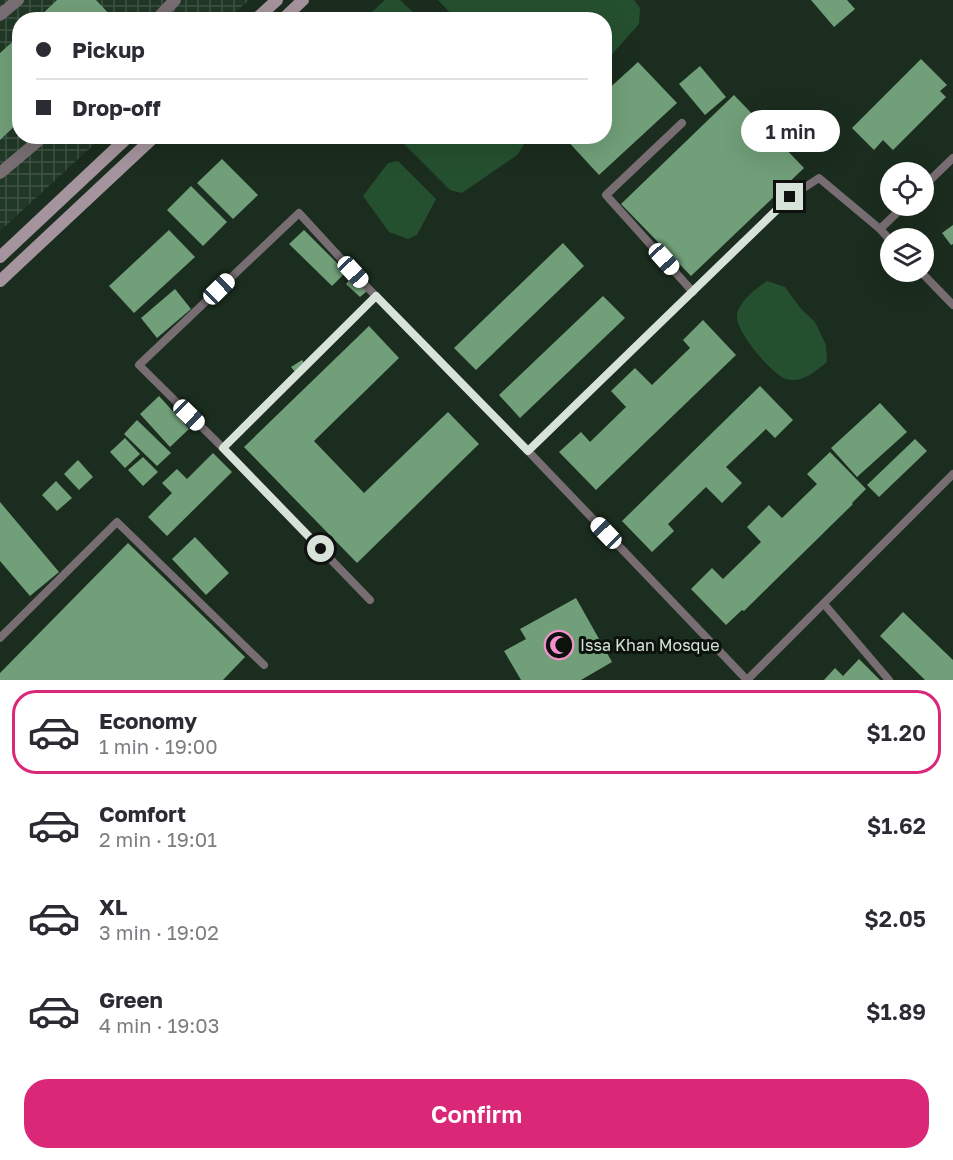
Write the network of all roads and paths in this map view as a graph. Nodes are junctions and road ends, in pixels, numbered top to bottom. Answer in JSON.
{"nodes":[{"id":1,"x":18,"y":0,"type":"edge"},
{"id":2,"x":277,"y":0,"type":"edge"},
{"id":3,"x":303,"y":0,"type":"edge"},
{"id":4,"x":264,"y":12,"type":"edge"},
{"id":5,"x":290,"y":12,"type":"edge"},
{"id":6,"x":0,"y":15,"type":"edge"},
{"id":7,"x":682,"y":123,"type":"dead end"},
{"id":8,"x":35,"y":144,"type":"edge"},
{"id":9,"x":120,"y":144,"type":"edge"},
{"id":10,"x":146,"y":144,"type":"edge"},
{"id":11,"x":953,"y":158,"type":"edge"},
{"id":12,"x":0,"y":173,"type":"edge"},
{"id":13,"x":934,"y":176,"type":"edge"},
{"id":14,"x":894,"y":216,"type":"edge"},
{"id":15,"x":881,"y":228,"type":"edge"},
{"id":16,"x":880,"y":229,"type":"edge"},
{"id":17,"x":0,"y":257,"type":"edge"},
{"id":18,"x":0,"y":281,"type":"edge"},
{"id":19,"x":931,"y":282,"type":"edge"},
{"id":20,"x":693,"y":292,"type":"junction"},
{"id":21,"x":376,"y":296,"type":"junction"},
{"id":22,"x":953,"y":305,"type":"edge"},
{"id":23,"x":223,"y":448,"type":"junction"},
{"id":24,"x":528,"y":451,"type":"junction"},
{"id":25,"x":953,"y":474,"type":"edge"},
{"id":26,"x":370,"y":600,"type":"dead end"},
{"id":27,"x":824,"y":604,"type":"junction"},
{"id":28,"x":0,"y":638,"type":"edge"},
{"id":29,"x":264,"y":665,"type":"dead end"},
{"id":30,"x":747,"y":680,"type":"edge"},
{"id":31,"x":889,"y":680,"type":"edge"}],
"edges":[{"from":1,"to":6,"type":"street"},
{"from":2,"to":4,"type":"main road"},
{"from":3,"to":5,"type":"main road"},
{"from":7,"to":20,"type":"lane"},
{"from":8,"to":12,"type":"street"},
{"from":9,"to":17,"type":"main road"},
{"from":10,"to":18,"type":"main road"},
{"from":11,"to":13,"type":"lane"},
{"from":14,"to":15,"type":"lane"},
{"from":16,"to":20,"type":"lane"},
{"from":19,"to":22,"type":"lane"},
{"from":20,"to":24,"type":"lane"},
{"from":21,"to":23,"type":"lane"},
{"from":21,"to":23,"type":"lane"},
{"from":21,"to":24,"type":"lane"},
{"from":23,"to":26,"type":"lane"},
{"from":24,"to":30,"type":"lane"},
{"from":25,"to":27,"type":"lane"},
{"from":27,"to":30,"type":"lane"},
{"from":27,"to":31,"type":"lane"},
{"from":28,"to":29,"type":"lane"}]}
